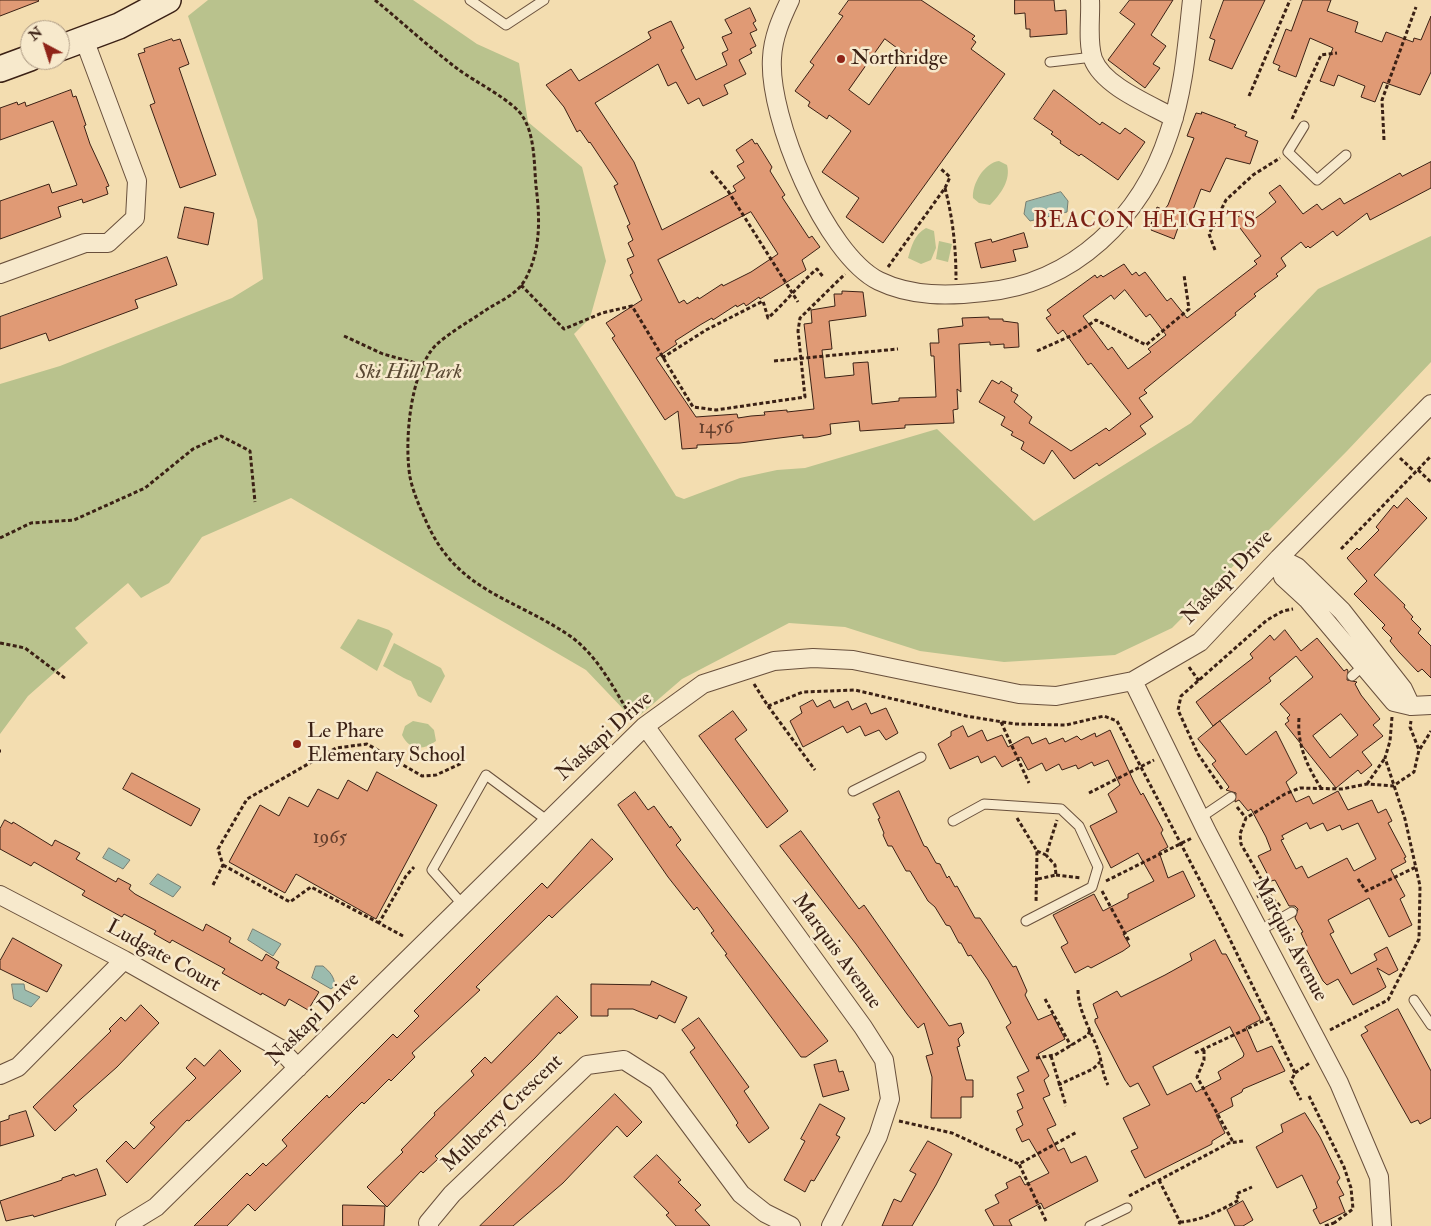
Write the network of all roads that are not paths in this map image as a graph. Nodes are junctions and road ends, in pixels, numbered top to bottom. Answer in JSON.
{"nodes":[{"id":1,"x":168,"y":0,"type":"edge"},
{"id":2,"x":470,"y":0,"type":"edge"},
{"id":3,"x":544,"y":0,"type":"edge"},
{"id":4,"x":790,"y":0,"type":"edge"},
{"id":5,"x":1090,"y":0,"type":"edge"},
{"id":6,"x":1192,"y":0,"type":"edge"},
{"id":7,"x":84,"y":39,"type":"junction"},
{"id":8,"x":70,"y":44,"type":"edge"},
{"id":9,"x":1093,"y":57,"type":"junction"},
{"id":10,"x":20,"y":62,"type":"edge"},
{"id":11,"x":1050,"y":62,"type":"dead end"},
{"id":12,"x":0,"y":69,"type":"edge"},
{"id":13,"x":1174,"y":118,"type":"junction"},
{"id":14,"x":1304,"y":126,"type":"dead end"},
{"id":15,"x":1346,"y":154,"type":"dead end"},
{"id":16,"x":0,"y":274,"type":"edge"},
{"id":17,"x":1431,"y":404,"type":"edge"},
{"id":18,"x":1279,"y":558,"type":"junction"},
{"id":19,"x":1133,"y":681,"type":"junction"},
{"id":20,"x":1431,"y":705,"type":"edge"},
{"id":21,"x":1411,"y":706,"type":"junction"},
{"id":22,"x":645,"y":726,"type":"junction"},
{"id":23,"x":921,"y":757,"type":"dead end"},
{"id":24,"x":853,"y":791,"type":"dead end"},
{"id":25,"x":1230,"y":797,"type":"road end"},
{"id":26,"x":548,"y":821,"type":"junction"},
{"id":27,"x":953,"y":821,"type":"dead end"},
{"id":28,"x":1203,"y":825,"type":"junction"},
{"id":29,"x":0,"y":895,"type":"edge"},
{"id":30,"x":463,"y":905,"type":"junction"},
{"id":31,"x":1289,"y":914,"type":"road end"},
{"id":32,"x":1026,"y":921,"type":"dead end"},
{"id":33,"x":1259,"y":931,"type":"junction"},
{"id":34,"x":124,"y":960,"type":"junction"},
{"id":35,"x":1414,"y":1000,"type":"dead end"},
{"id":36,"x":1431,"y":1025,"type":"edge"},
{"id":37,"x":298,"y":1068,"type":"junction"},
{"id":38,"x":0,"y":1074,"type":"edge"},
{"id":39,"x":1125,"y":1204,"type":"road end"},
{"id":40,"x":125,"y":1226,"type":"edge"},
{"id":41,"x":429,"y":1226,"type":"edge"},
{"id":42,"x":790,"y":1226,"type":"edge"},
{"id":43,"x":831,"y":1226,"type":"edge"},
{"id":44,"x":1090,"y":1226,"type":"edge"},
{"id":45,"x":1382,"y":1226,"type":"edge"}],
"edges":[{"from":1,"to":7,"type":"street"},
{"from":2,"to":3,"type":"lane"},
{"from":4,"to":13,"type":"street"},
{"from":5,"to":9,"type":"street"},
{"from":6,"to":13,"type":"street"},
{"from":7,"to":8,"type":"street"},
{"from":7,"to":16,"type":"street"},
{"from":9,"to":11,"type":"lane"},
{"from":9,"to":13,"type":"street"},
{"from":10,"to":12,"type":"street"},
{"from":14,"to":15,"type":"lane"},
{"from":17,"to":18,"type":"street","name":"Naskapi Drive"},
{"from":18,"to":19,"type":"street","name":"Naskapi Drive"},
{"from":18,"to":21,"type":"street"},
{"from":18,"to":21,"type":"street"},
{"from":19,"to":22,"type":"street","name":"Naskapi Drive"},
{"from":19,"to":28,"type":"street","name":"Marquis Avenue"},
{"from":20,"to":21,"type":"street"},
{"from":22,"to":26,"type":"street","name":"Naskapi Drive"},
{"from":22,"to":43,"type":"street","name":"Marquis Avenue"},
{"from":23,"to":24,"type":"lane"},
{"from":25,"to":28,"type":"lane"},
{"from":26,"to":30,"type":"street","name":"Naskapi Drive"},
{"from":26,"to":30,"type":"lane"},
{"from":27,"to":32,"type":"lane"},
{"from":28,"to":33,"type":"street","name":"Marquis Avenue"},
{"from":29,"to":34,"type":"street","name":"Ludgate Court"},
{"from":30,"to":37,"type":"street","name":"Naskapi Drive"},
{"from":31,"to":33,"type":"lane"},
{"from":33,"to":45,"type":"street","name":"Marquis Avenue"},
{"from":34,"to":37,"type":"street","name":"Ludgate Court"},
{"from":34,"to":38,"type":"street"},
{"from":35,"to":36,"type":"lane"},
{"from":37,"to":40,"type":"street","name":"Naskapi Drive"},
{"from":39,"to":44,"type":"lane"},
{"from":41,"to":42,"type":"street","name":"Mulberry Crescent"}]}
